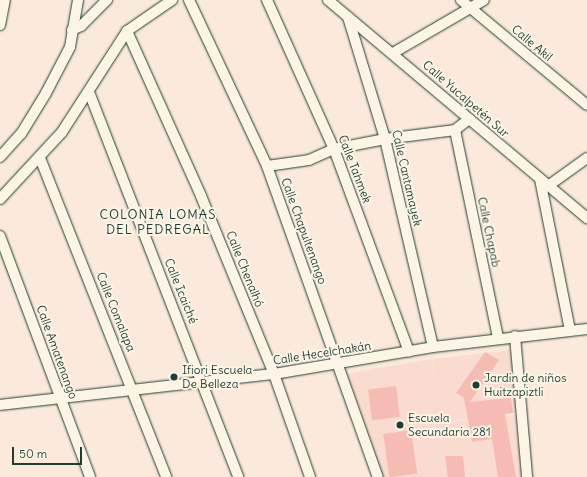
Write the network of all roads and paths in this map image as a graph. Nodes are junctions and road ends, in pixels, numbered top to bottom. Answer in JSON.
{"nodes":[{"id":1,"x":5,"y":0,"type":"edge"},
{"id":2,"x":78,"y":0,"type":"edge"},
{"id":3,"x":107,"y":0,"type":"edge"},
{"id":4,"x":172,"y":0,"type":"edge"},
{"id":5,"x":189,"y":0,"type":"edge"},
{"id":6,"x":267,"y":0,"type":"edge"},
{"id":7,"x":328,"y":0,"type":"edge"},
{"id":8,"x":461,"y":0,"type":"edge"},
{"id":9,"x":484,"y":0,"type":"edge"},
{"id":10,"x":470,"y":8,"type":"junction"},
{"id":11,"x":348,"y":17,"type":"junction"},
{"id":12,"x":0,"y":25,"type":"edge"},
{"id":13,"x":72,"y":30,"type":"junction"},
{"id":14,"x":127,"y":31,"type":"junction"},
{"id":15,"x":393,"y":54,"type":"junction"},
{"id":16,"x":89,"y":92,"type":"junction"},
{"id":17,"x":587,"y":105,"type":"edge"},
{"id":18,"x":469,"y":119,"type":"junction"},
{"id":19,"x":454,"y":130,"type":"junction"},
{"id":20,"x":385,"y":138,"type":"junction"},
{"id":21,"x":334,"y":149,"type":"junction"},
{"id":22,"x":0,"y":157,"type":"edge"},
{"id":23,"x":40,"y":158,"type":"junction"},
{"id":24,"x":587,"y":158,"type":"edge"},
{"id":25,"x":267,"y":166,"type":"junction"},
{"id":26,"x":540,"y":179,"type":"junction"},
{"id":27,"x":548,"y":186,"type":"junction"},
{"id":28,"x":0,"y":199,"type":"edge"},
{"id":29,"x":587,"y":218,"type":"edge"},
{"id":30,"x":0,"y":236,"type":"edge"},
{"id":31,"x":587,"y":329,"type":"edge"},
{"id":32,"x":570,"y":330,"type":"junction"},
{"id":33,"x":515,"y":336,"type":"junction"},
{"id":34,"x":498,"y":338,"type":"junction"},
{"id":35,"x":433,"y":347,"type":"junction"},
{"id":36,"x":409,"y":352,"type":"junction"},
{"id":37,"x":338,"y":364,"type":"junction"},
{"id":38,"x":274,"y":374,"type":"junction"},
{"id":39,"x":204,"y":382,"type":"junction"},
{"id":40,"x":132,"y":389,"type":"junction"},
{"id":41,"x":60,"y":397,"type":"junction"},
{"id":42,"x":0,"y":405,"type":"edge"},
{"id":43,"x":90,"y":477,"type":"edge"},
{"id":44,"x":166,"y":477,"type":"edge"},
{"id":45,"x":238,"y":477,"type":"edge"},
{"id":46,"x":310,"y":477,"type":"edge"},
{"id":47,"x":378,"y":477,"type":"edge"},
{"id":48,"x":528,"y":477,"type":"edge"}],
"edges":[{"from":1,"to":12,"type":"street"},
{"from":2,"to":13,"type":"street"},
{"from":3,"to":13,"type":"street"},
{"from":4,"to":14,"type":"street"},
{"from":5,"to":25,"type":"street","name":"Calle Chapultenango"},
{"from":6,"to":21,"type":"street","name":"Calle Tahmek"},
{"from":7,"to":11,"type":"street","name":"Calle Yucalpetén Sur"},
{"from":8,"to":10,"type":"street","name":"Calle Akil"},
{"from":9,"to":10,"type":"street"},
{"from":10,"to":15,"type":"street"},
{"from":10,"to":17,"type":"street","name":"Calle Akil"},
{"from":11,"to":15,"type":"street","name":"Calle Yucalpetén Sur"},
{"from":11,"to":20,"type":"street","name":"Calle Cantamayek"},
{"from":13,"to":22,"type":"street"},
{"from":14,"to":16,"type":"street"},
{"from":14,"to":38,"type":"street","name":"Calle Chenalhó"},
{"from":15,"to":18,"type":"street","name":"Calle Yucalpetén Sur"},
{"from":16,"to":23,"type":"street"},
{"from":16,"to":39,"type":"street","name":"Calle Icaiché"},
{"from":18,"to":19,"type":"street"},
{"from":18,"to":26,"type":"street","name":"Calle Yucalpetén Sur"},
{"from":19,"to":20,"type":"street"},
{"from":19,"to":34,"type":"street","name":"Calle Chapab"},
{"from":20,"to":21,"type":"street"},
{"from":20,"to":35,"type":"street","name":"Calle Cantamayek"},
{"from":21,"to":25,"type":"street"},
{"from":21,"to":36,"type":"street","name":"Calle Tahmek"},
{"from":23,"to":28,"type":"street"},
{"from":23,"to":40,"type":"street","name":"Calle Comalapa"},
{"from":24,"to":27,"type":"street"},
{"from":25,"to":37,"type":"street","name":"Calle Chapultenango"},
{"from":26,"to":27,"type":"street","name":"Calle Yucalpetén Sur"},
{"from":26,"to":32,"type":"street"},
{"from":27,"to":29,"type":"street","name":"Calle Yucalpetén Sur"},
{"from":30,"to":41,"type":"street","name":"Calle Amatenango"},
{"from":31,"to":32,"type":"street","name":"Calle Hecelchakán"},
{"from":32,"to":33,"type":"street","name":"Calle Hecelchakán"},
{"from":33,"to":34,"type":"street","name":"Calle Hecelchakán"},
{"from":33,"to":48,"type":"street"},
{"from":34,"to":35,"type":"street","name":"Calle Hecelchakán"},
{"from":35,"to":36,"type":"street","name":"Calle Hecelchakán"},
{"from":36,"to":37,"type":"street","name":"Calle Hecelchakán"},
{"from":37,"to":38,"type":"street","name":"Calle Hecelchakán"},
{"from":37,"to":47,"type":"street","name":"Calle Chapultenango"},
{"from":38,"to":39,"type":"street","name":"Calle Hecelchakán"},
{"from":38,"to":46,"type":"street","name":"Calle Chenalhó"},
{"from":39,"to":40,"type":"street","name":"Calle Hecelchakán"},
{"from":39,"to":45,"type":"street","name":"Calle Icaiché"},
{"from":40,"to":41,"type":"street","name":"Calle Hecelchakán"},
{"from":40,"to":44,"type":"street","name":"Calle Comalapa"},
{"from":41,"to":42,"type":"street","name":"Calle Hecelchakán"},
{"from":41,"to":43,"type":"street","name":"Calle Amatenango"}]}
